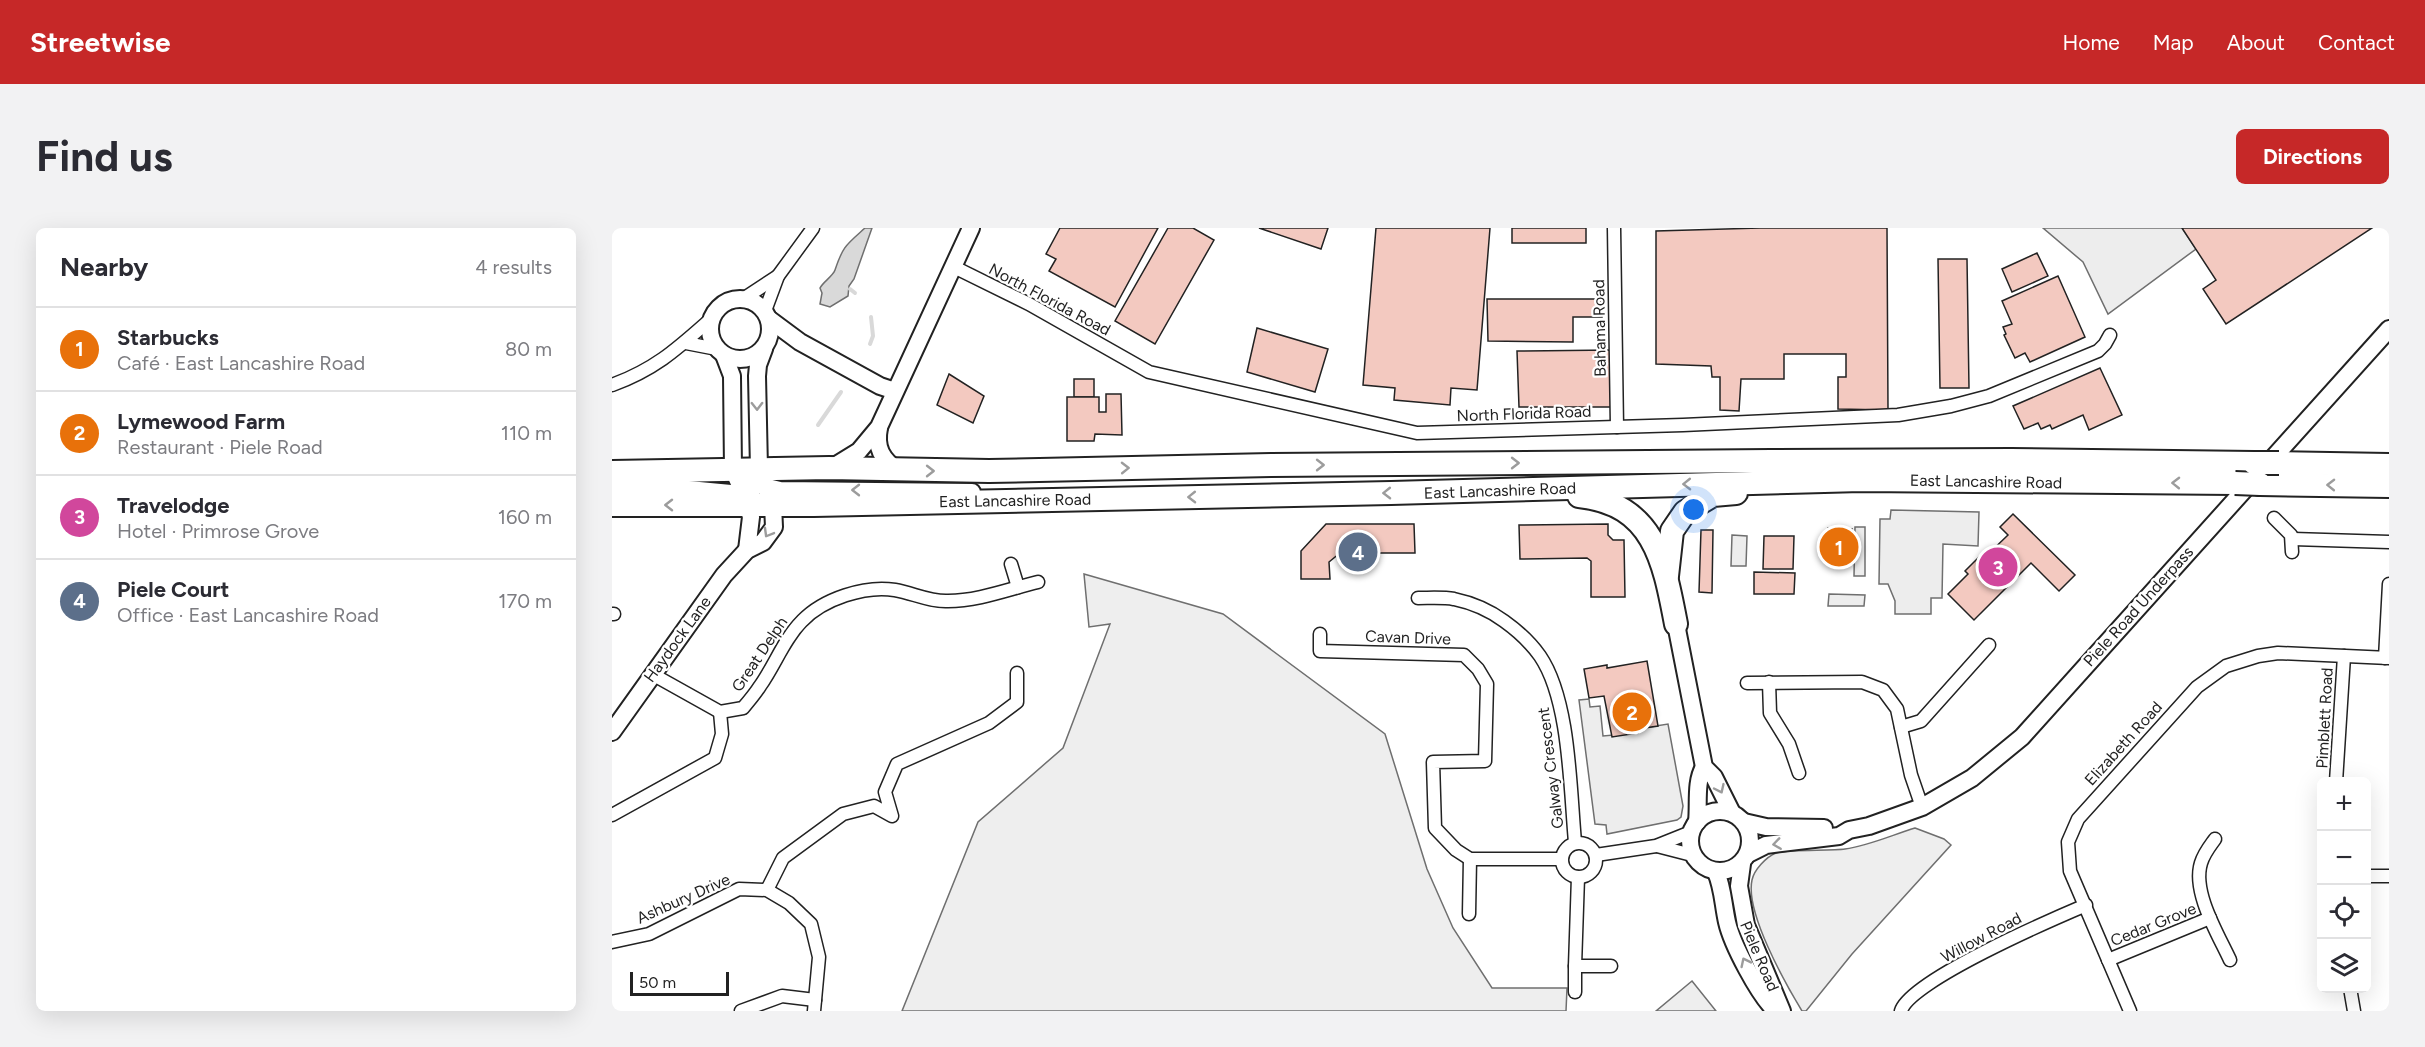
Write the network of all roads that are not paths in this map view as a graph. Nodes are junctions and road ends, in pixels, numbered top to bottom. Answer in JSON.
{"nodes":[{"id":1,"x":813,"y":228,"type":"edge"},
{"id":2,"x":970,"y":228,"type":"edge"},
{"id":3,"x":1614,"y":228,"type":"edge"},
{"id":4,"x":954,"y":267,"type":"junction"},
{"id":5,"x":778,"y":276,"type":"junction"},
{"id":6,"x":743,"y":299,"type":"junction"},
{"id":7,"x":767,"y":315,"type":"junction"},
{"id":8,"x":712,"y":318,"type":"junction"},
{"id":9,"x":2389,"y":329,"type":"edge"},
{"id":10,"x":2110,"y":335,"type":"dead end"},
{"id":11,"x":800,"y":342,"type":"junction"},
{"id":12,"x":686,"y":343,"type":"junction"},
{"id":13,"x":766,"y":346,"type":"junction"},
{"id":14,"x":720,"y":352,"type":"junction"},
{"id":15,"x":612,"y":385,"type":"edge"},
{"id":16,"x":895,"y":391,"type":"junction"},
{"id":17,"x":1617,"y":426,"type":"junction"},
{"id":18,"x":879,"y":427,"type":"junction"},
{"id":19,"x":2389,"y":465,"type":"edge"},
{"id":20,"x":829,"y":468,"type":"junction"},
{"id":21,"x":733,"y":470,"type":"junction"},
{"id":22,"x":898,"y":471,"type":"junction"},
{"id":23,"x":612,"y":472,"type":"edge"},
{"id":24,"x":2257,"y":473,"type":"junction"},
{"id":25,"x":1861,"y":480,"type":"junction"},
{"id":26,"x":2389,"y":486,"type":"edge"},
{"id":27,"x":612,"y":488,"type":"edge"},
{"id":28,"x":766,"y":488,"type":"junction"},
{"id":29,"x":1521,"y":489,"type":"junction"},
{"id":30,"x":746,"y":500,"type":"junction"},
{"id":31,"x":612,"y":505,"type":"edge"},
{"id":32,"x":2274,"y":518,"type":"dead end"},
{"id":33,"x":2292,"y":539,"type":"junction"},
{"id":34,"x":2389,"y":542,"type":"edge"},
{"id":35,"x":747,"y":550,"type":"junction"},
{"id":36,"x":2292,"y":552,"type":"dead end"},
{"id":37,"x":1011,"y":564,"type":"dead end"},
{"id":38,"x":1667,"y":576,"type":"junction"},
{"id":39,"x":1038,"y":582,"type":"dead end"},
{"id":40,"x":2389,"y":584,"type":"edge"},
{"id":41,"x":1018,"y":587,"type":"junction"},
{"id":42,"x":1418,"y":598,"type":"dead end"},
{"id":43,"x":1676,"y":624,"type":"joint"},
{"id":44,"x":1320,"y":634,"type":"dead end"},
{"id":45,"x":1989,"y":645,"type":"dead end"},
{"id":46,"x":2344,"y":656,"type":"junction"},
{"id":47,"x":2387,"y":658,"type":"edge"},
{"id":48,"x":1017,"y":673,"type":"dead end"},
{"id":49,"x":652,"y":674,"type":"junction"},
{"id":50,"x":1769,"y":682,"type":"junction"},
{"id":51,"x":1747,"y":683,"type":"dead end"},
{"id":52,"x":720,"y":712,"type":"junction"},
{"id":53,"x":1901,"y":727,"type":"junction"},
{"id":54,"x":612,"y":732,"type":"edge"},
{"id":55,"x":1704,"y":767,"type":"junction"},
{"id":56,"x":1798,"y":772,"type":"dead end"},
{"id":57,"x":2336,"y":777,"type":"edge"},
{"id":58,"x":1922,"y":807,"type":"junction"},
{"id":59,"x":612,"y":815,"type":"edge"},
{"id":60,"x":1738,"y":817,"type":"junction"},
{"id":61,"x":1694,"y":827,"type":"junction"},
{"id":62,"x":1849,"y":830,"type":"junction"},
{"id":63,"x":2215,"y":839,"type":"dead end"},
{"id":64,"x":1575,"y":842,"type":"junction"},
{"id":65,"x":1656,"y":846,"type":"junction"},
{"id":66,"x":1596,"y":855,"type":"junction"},
{"id":67,"x":1692,"y":855,"type":"junction"},
{"id":68,"x":1470,"y":859,"type":"junction"},
{"id":69,"x":1561,"y":859,"type":"junction"},
{"id":70,"x":1745,"y":859,"type":"junction"},
{"id":71,"x":1716,"y":872,"type":"junction"},
{"id":72,"x":2371,"y":876,"type":"edge"},
{"id":73,"x":2389,"y":876,"type":"edge"},
{"id":74,"x":1578,"y":877,"type":"junction"},
{"id":75,"x":767,"y":890,"type":"junction"},
{"id":76,"x":2085,"y":905,"type":"junction"},
{"id":77,"x":1469,"y":914,"type":"dead end"},
{"id":78,"x":2210,"y":918,"type":"junction"},
{"id":79,"x":612,"y":942,"type":"edge"},
{"id":80,"x":2108,"y":960,"type":"junction"},
{"id":81,"x":2230,"y":960,"type":"dead end"},
{"id":82,"x":1575,"y":966,"type":"junction"},
{"id":83,"x":1611,"y":966,"type":"dead end"},
{"id":84,"x":1575,"y":992,"type":"dead end"},
{"id":85,"x":2351,"y":993,"type":"edge"},
{"id":86,"x":814,"y":1006,"type":"edge"},
{"id":87,"x":741,"y":1011,"type":"edge"},
{"id":88,"x":1776,"y":1011,"type":"edge"},
{"id":89,"x":1782,"y":1011,"type":"edge"},
{"id":90,"x":1901,"y":1011,"type":"edge"},
{"id":91,"x":2129,"y":1011,"type":"edge"},
{"id":92,"x":2355,"y":1011,"type":"edge"}],
"edges":[{"from":1,"to":5,"type":"street"},
{"from":2,"to":4,"type":"street"},
{"from":3,"to":17,"type":"street","name":"Bahama Road"},
{"from":4,"to":16,"type":"street"},
{"from":4,"to":17,"type":"street","name":"North Florida Road"},
{"from":5,"to":6,"type":"street"},
{"from":5,"to":7,"type":"street"},
{"from":6,"to":7,"type":"street"},
{"from":6,"to":8,"type":"street"},
{"from":7,"to":11,"type":"street"},
{"from":7,"to":13,"type":"street"},
{"from":8,"to":12,"type":"street"},
{"from":8,"to":14,"type":"street"},
{"from":9,"to":58,"type":"street","name":"Piele Road Underpass"},
{"from":10,"to":17,"type":"street","name":"North Florida Road"},
{"from":11,"to":13,"type":"street"},
{"from":11,"to":16,"type":"street"},
{"from":12,"to":14,"type":"street"},
{"from":12,"to":15,"type":"street"},
{"from":13,"to":14,"type":"street"},
{"from":13,"to":28,"type":"street","one_way":true},
{"from":14,"to":21,"type":"street"},
{"from":16,"to":18,"type":"street"},
{"from":18,"to":20,"type":"street"},
{"from":18,"to":22,"type":"street"},
{"from":19,"to":24,"type":"highway","name":"East Lancashire Road","bridge":true},
{"from":20,"to":22,"type":"highway","name":"East Lancashire Road"},
{"from":20,"to":28,"type":"highway","name":"East Lancashire Road"},
{"from":21,"to":23,"type":"highway","name":"East Lancashire Road"},
{"from":21,"to":28,"type":"highway","name":"East Lancashire Road"},
{"from":21,"to":30,"type":"street"},
{"from":22,"to":24,"type":"highway","name":"East Lancashire Road","one_way":true},
{"from":24,"to":25,"type":"highway","name":"East Lancashire Road","one_way":true,"bridge":true},
{"from":26,"to":24,"type":"highway","name":"East Lancashire Road","one_way":true},
{"from":25,"to":29,"type":"highway","name":"East Lancashire Road","one_way":true},
{"from":25,"to":38,"type":"highway"},
{"from":27,"to":30,"type":"street"},
{"from":29,"to":28,"type":"highway","name":"East Lancashire Road","one_way":true},
{"from":28,"to":30,"type":"highway","name":"East Lancashire Road"},
{"from":28,"to":35,"type":"street","name":"Haydock Lane","one_way":true},
{"from":29,"to":38,"type":"highway"},
{"from":30,"to":31,"type":"highway","name":"East Lancashire Road","one_way":true},
{"from":30,"to":35,"type":"street"},
{"from":32,"to":33,"type":"street"},
{"from":33,"to":34,"type":"street"},
{"from":33,"to":36,"type":"street"},
{"from":35,"to":49,"type":"street","name":"Haydock Lane"},
{"from":37,"to":41,"type":"street"},
{"from":38,"to":43,"type":"highway"},
{"from":39,"to":41,"type":"street","name":"Great Delph"},
{"from":40,"to":47,"type":"street"},
{"from":41,"to":52,"type":"street","name":"Great Delph"},
{"from":42,"to":64,"type":"street","name":"Galway Crescent"},
{"from":43,"to":55,"type":"street"},
{"from":44,"to":68,"type":"street","name":"Cavan Drive"},
{"from":45,"to":53,"type":"street"},
{"from":46,"to":47,"type":"street","name":"Elizabeth Road"},
{"from":46,"to":57,"type":"street","name":"Pimblett Road"},
{"from":46,"to":76,"type":"street","name":"Elizabeth Road"},
{"from":48,"to":75,"type":"street"},
{"from":49,"to":52,"type":"street"},
{"from":49,"to":54,"type":"street","name":"Haydock Lane"},
{"from":50,"to":51,"type":"street"},
{"from":50,"to":53,"type":"street"},
{"from":50,"to":56,"type":"street"},
{"from":52,"to":59,"type":"street"},
{"from":53,"to":58,"type":"street"},
{"from":55,"to":60,"type":"street","one_way":true},
{"from":55,"to":61,"type":"street"},
{"from":58,"to":62,"type":"street","name":"Piele Road Underpass"},
{"from":60,"to":61,"type":"street"},
{"from":60,"to":62,"type":"street","name":"Piele Road Underpass"},
{"from":60,"to":70,"type":"street"},
{"from":61,"to":65,"type":"street"},
{"from":61,"to":67,"type":"street"},
{"from":62,"to":70,"type":"street","name":"Piele Road Underpass","one_way":true},
{"from":63,"to":78,"type":"street","name":"Cedar Grove"},
{"from":64,"to":66,"type":"street"},
{"from":64,"to":69,"type":"street"},
{"from":65,"to":66,"type":"street"},
{"from":65,"to":67,"type":"street"},
{"from":66,"to":74,"type":"street"},
{"from":67,"to":71,"type":"street"},
{"from":68,"to":69,"type":"street"},
{"from":68,"to":77,"type":"street"},
{"from":69,"to":74,"type":"street"},
{"from":70,"to":71,"type":"street"},
{"from":70,"to":89,"type":"street","name":"Piele Road"},
{"from":88,"to":71,"type":"street","name":"Piele Road","one_way":true},
{"from":72,"to":73,"type":"street"},
{"from":74,"to":82,"type":"street"},
{"from":75,"to":79,"type":"street","name":"Ashbury Drive"},
{"from":75,"to":86,"type":"street"},
{"from":76,"to":80,"type":"street","name":"Elizabeth Road"},
{"from":76,"to":90,"type":"street","name":"Willow Road"},
{"from":78,"to":80,"type":"street","name":"Cedar Grove"},
{"from":78,"to":81,"type":"street","name":"Cedar Grove"},
{"from":80,"to":91,"type":"street","name":"Elizabeth Road"},
{"from":82,"to":83,"type":"street"},
{"from":82,"to":84,"type":"street"},
{"from":85,"to":92,"type":"street"},
{"from":86,"to":87,"type":"street"}]}
